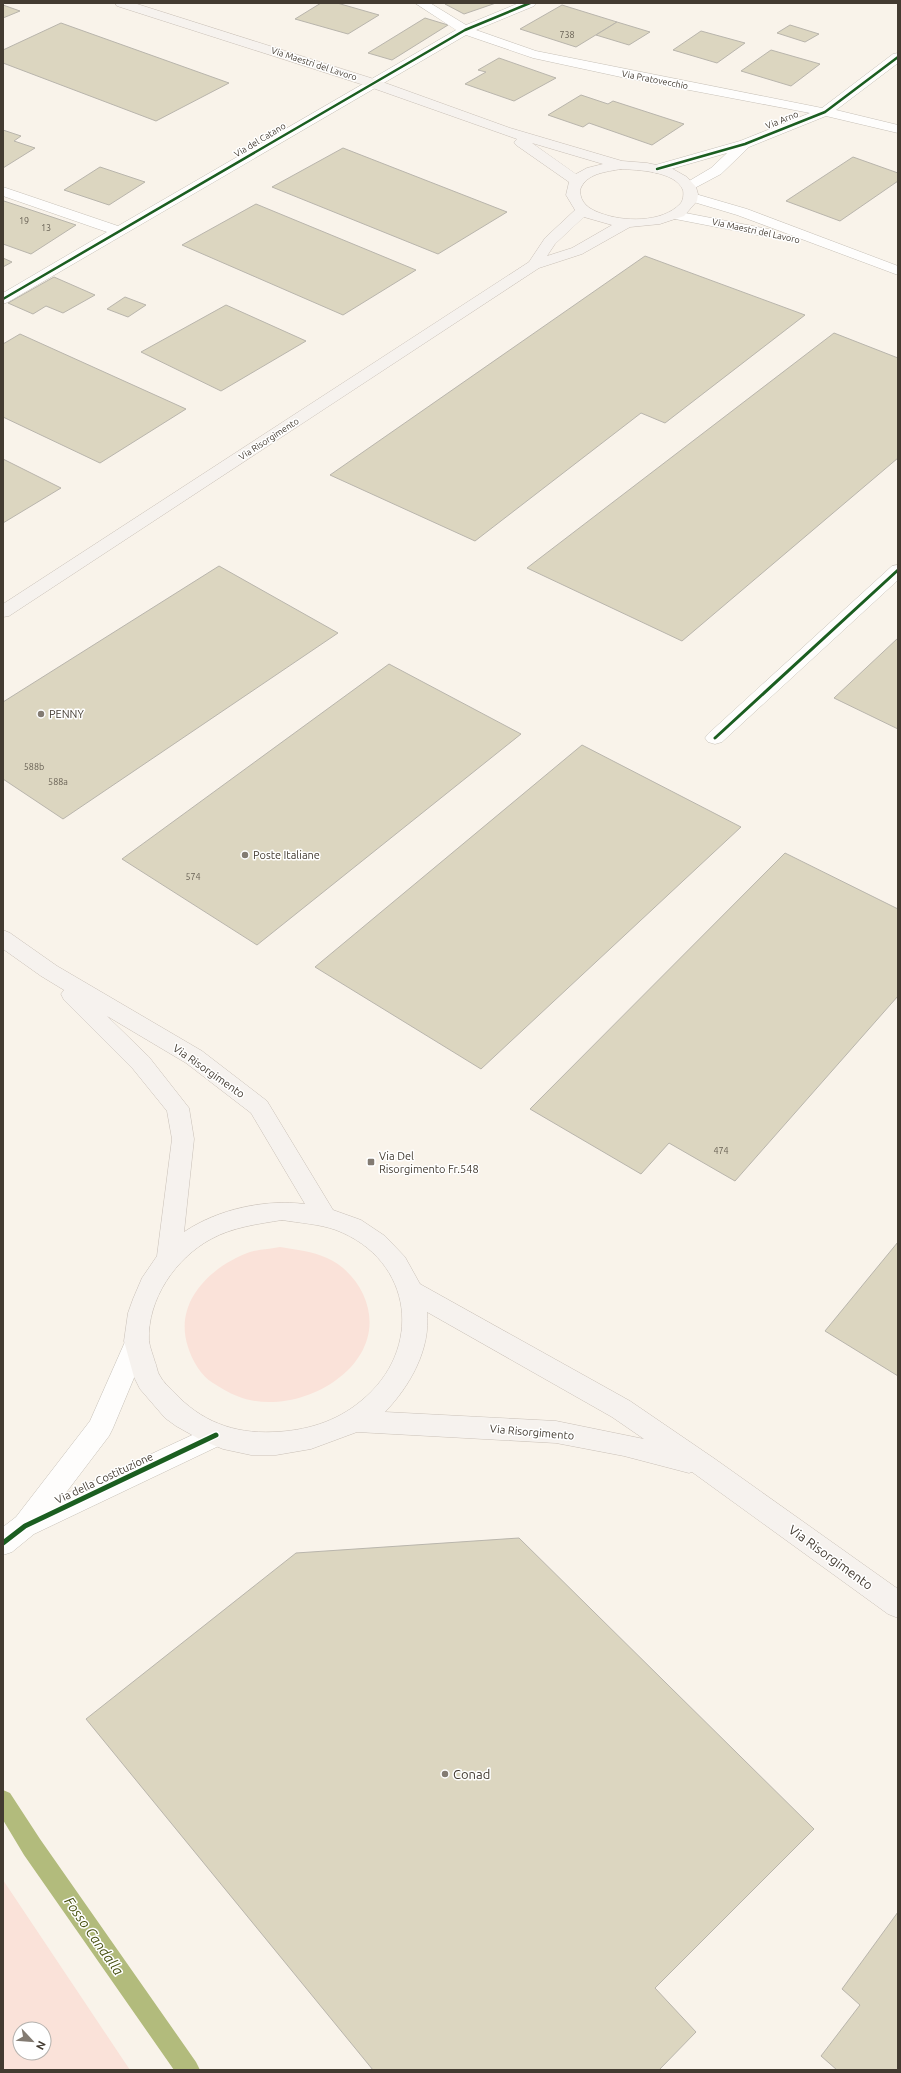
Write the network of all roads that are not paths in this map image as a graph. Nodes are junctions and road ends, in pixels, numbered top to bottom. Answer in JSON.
{"nodes":[{"id":1,"x":121,"y":3,"type":"edge"},
{"id":2,"x":421,"y":3,"type":"edge"},
{"id":3,"x":530,"y":3,"type":"edge"},
{"id":4,"x":465,"y":30,"type":"junction"},
{"id":5,"x":898,"y":57,"type":"edge"},
{"id":6,"x":372,"y":83,"type":"junction"},
{"id":7,"x":825,"y":112,"type":"junction"},
{"id":8,"x":898,"y":129,"type":"edge"},
{"id":9,"x":505,"y":131,"type":"junction"},
{"id":10,"x":745,"y":144,"type":"junction"},
{"id":11,"x":621,"y":166,"type":"junction"},
{"id":12,"x":657,"y":169,"type":"junction"},
{"id":13,"x":577,"y":181,"type":"junction"},
{"id":14,"x":3,"y":191,"type":"edge"},
{"id":15,"x":691,"y":192,"type":"junction"},
{"id":16,"x":583,"y":210,"type":"junction"},
{"id":17,"x":675,"y":215,"type":"junction"},
{"id":18,"x":627,"y":223,"type":"junction"},
{"id":19,"x":120,"y":232,"type":"junction"},
{"id":20,"x":837,"y":248,"type":"junction"},
{"id":21,"x":534,"y":266,"type":"junction"},
{"id":22,"x":898,"y":272,"type":"edge"},
{"id":23,"x":3,"y":299,"type":"edge"},
{"id":24,"x":898,"y":570,"type":"edge"},
{"id":25,"x":3,"y":612,"type":"edge"},
{"id":26,"x":715,"y":738,"type":"dead end"},
{"id":27,"x":3,"y":938,"type":"edge"},
{"id":28,"x":49,"y":971,"type":"junction"},
{"id":29,"x":324,"y":1216,"type":"junction"},
{"id":30,"x":169,"y":1259,"type":"junction"},
{"id":31,"x":411,"y":1291,"type":"junction"},
{"id":32,"x":137,"y":1342,"type":"junction"},
{"id":33,"x":354,"y":1421,"type":"junction"},
{"id":34,"x":216,"y":1435,"type":"junction"},
{"id":35,"x":706,"y":1467,"type":"junction"},
{"id":36,"x":25,"y":1526,"type":"junction"},
{"id":37,"x":3,"y":1543,"type":"edge"},
{"id":38,"x":898,"y":1605,"type":"edge"}],
"edges":[{"from":1,"to":6,"type":"main road","name":"Via Maestri del Lavoro"},
{"from":2,"to":4,"type":"street","name":"Via Pratovecchio"},
{"from":3,"to":4,"type":"street","name":"Via del Catano"},
{"from":4,"to":6,"type":"street","name":"Via del Catano"},
{"from":4,"to":7,"type":"street","name":"Via Pratovecchio"},
{"from":5,"to":7,"type":"street","name":"Via Arno"},
{"from":6,"to":9,"type":"main road","name":"Via Maestri del Lavoro"},
{"from":6,"to":19,"type":"street","name":"Via del Catano"},
{"from":7,"to":8,"type":"street","name":"Via Pratovecchio"},
{"from":7,"to":10,"type":"street","name":"Via Arno"},
{"from":9,"to":11,"type":"main road","name":"Via Maestri del Lavoro"},
{"from":9,"to":13,"type":"main road","name":"Via Maestri del Lavoro"},
{"from":10,"to":12,"type":"street","name":"Via Arno"},
{"from":10,"to":15,"type":"street","name":"Via Arno"},
{"from":11,"to":12,"type":"main road","name":"Via Maestri del Lavoro"},
{"from":11,"to":13,"type":"main road","name":"Via Maestri del Lavoro"},
{"from":12,"to":15,"type":"main road","name":"Via Maestri del Lavoro"},
{"from":13,"to":16,"type":"main road"},
{"from":14,"to":19,"type":"street"},
{"from":15,"to":17,"type":"main road","name":"Via Maestri del Lavoro"},
{"from":15,"to":20,"type":"street","name":"Via Maestri del Lavoro"},
{"from":16,"to":18,"type":"main road","name":"Via Maestri del Lavoro"},
{"from":16,"to":21,"type":"main road","name":"Via Risorgimento"},
{"from":17,"to":18,"type":"main road","name":"Via Maestri del Lavoro"},
{"from":17,"to":20,"type":"street","name":"Via Maestri del Lavoro"},
{"from":18,"to":21,"type":"main road","name":"Via Risorgimento"},
{"from":19,"to":23,"type":"street","name":"Via del Catano"},
{"from":20,"to":22,"type":"street","name":"Via Maestri del Lavoro"},
{"from":21,"to":25,"type":"main road","name":"Via Risorgimento"},
{"from":24,"to":26,"type":"street"},
{"from":27,"to":28,"type":"main road","name":"Via Risorgimento"},
{"from":28,"to":29,"type":"main road","name":"Via Risorgimento"},
{"from":28,"to":30,"type":"main road","name":"Via Risorgimento"},
{"from":29,"to":30,"type":"main road","name":"Via Risorgimento"},
{"from":29,"to":31,"type":"main road","name":"Via Risorgimento"},
{"from":30,"to":32,"type":"main road","name":"Via Risorgimento"},
{"from":31,"to":33,"type":"main road","name":"Via Risorgimento"},
{"from":31,"to":35,"type":"main road","name":"Via Risorgimento"},
{"from":32,"to":34,"type":"main road","name":"Via Risorgimento"},
{"from":32,"to":36,"type":"street","name":"Via della Costituzione"},
{"from":33,"to":34,"type":"main road","name":"Via Risorgimento"},
{"from":33,"to":35,"type":"main road","name":"Via Risorgimento"},
{"from":34,"to":36,"type":"street","name":"Via della Costituzione"},
{"from":35,"to":38,"type":"main road","name":"Via Risorgimento"},
{"from":36,"to":37,"type":"street","name":"Via della Costituzione"}]}
